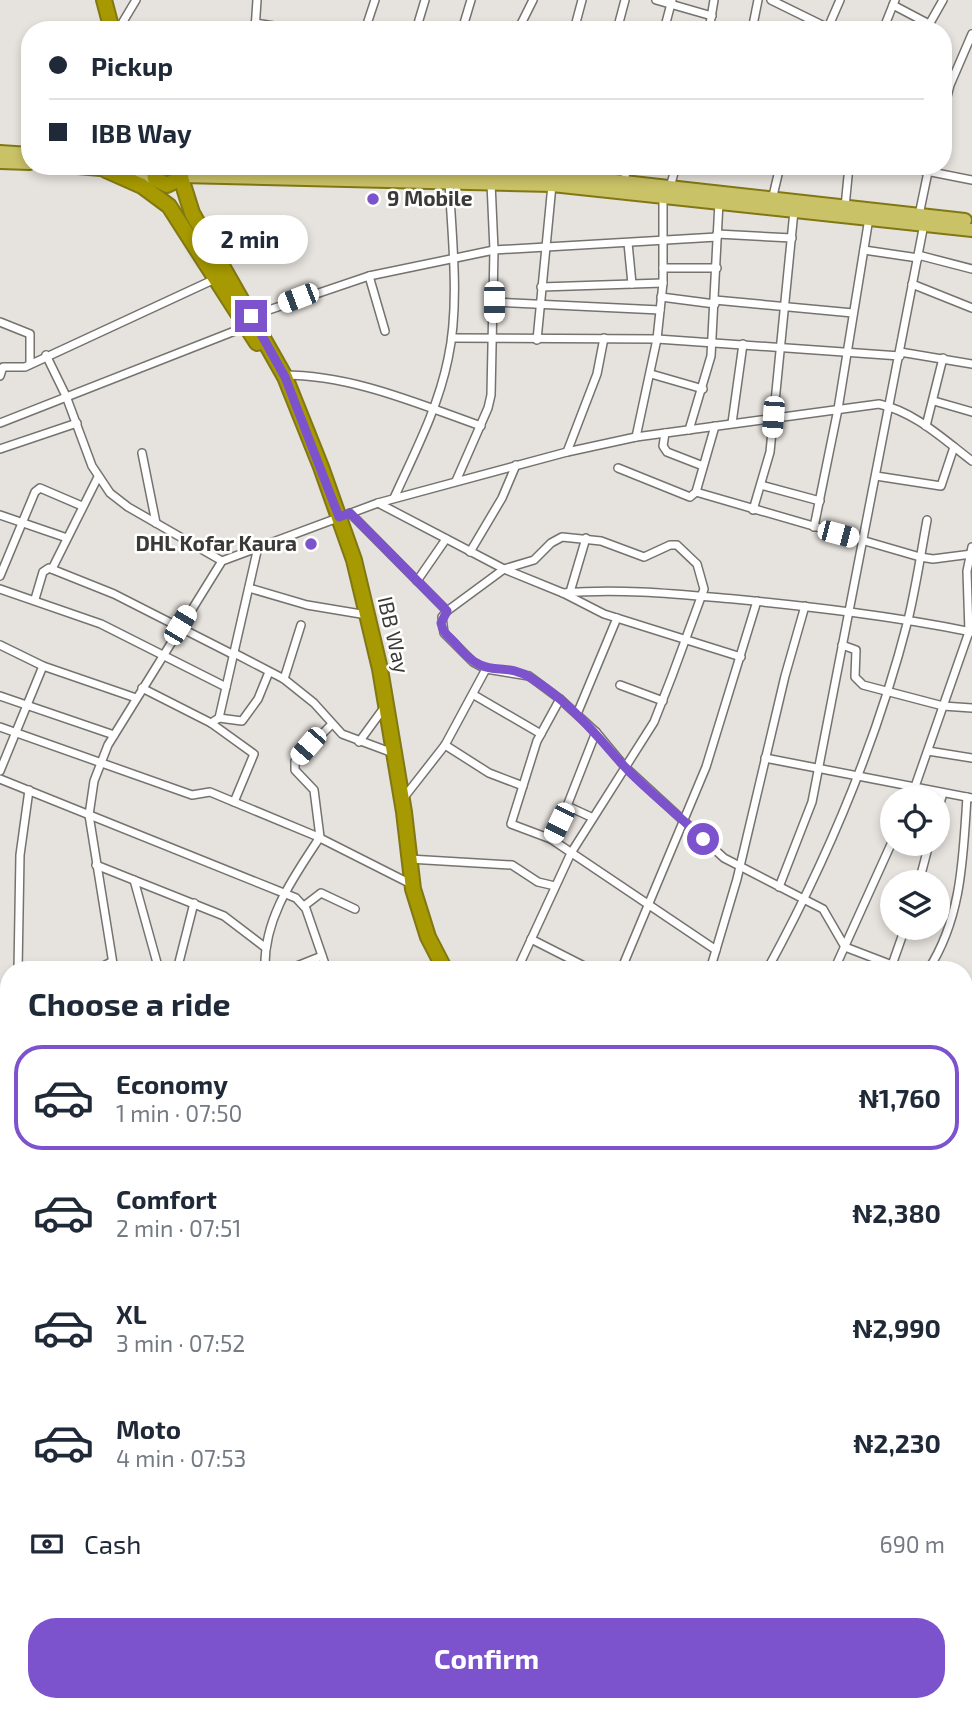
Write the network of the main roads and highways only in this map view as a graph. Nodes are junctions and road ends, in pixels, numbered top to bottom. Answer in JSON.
{"nodes":[{"id":1,"x":100,"y":5,"type":"edge"},
{"id":2,"x":110,"y":21,"type":"edge"},
{"id":3,"x":0,"y":152,"type":"edge"},
{"id":4,"x":21,"y":153,"type":"edge"},
{"id":5,"x":0,"y":162,"type":"edge"},
{"id":6,"x":21,"y":163,"type":"edge"},
{"id":7,"x":117,"y":175,"type":"edge"},
{"id":8,"x":182,"y":175,"type":"edge"},
{"id":9,"x":216,"y":175,"type":"edge"},
{"id":10,"x":471,"y":175,"type":"edge"},
{"id":11,"x":476,"y":175,"type":"edge"},
{"id":12,"x":594,"y":175,"type":"edge"},
{"id":13,"x":158,"y":177,"type":"edge"},
{"id":14,"x":667,"y":191,"type":"junction"},
{"id":15,"x":772,"y":203,"type":"junction"},
{"id":16,"x":192,"y":213,"type":"junction"},
{"id":17,"x":921,"y":219,"type":"junction"},
{"id":18,"x":972,"y":221,"type":"edge"},
{"id":19,"x":972,"y":230,"type":"edge"},
{"id":20,"x":248,"y":321,"type":"junction"},
{"id":21,"x":440,"y":961,"type":"edge"}],
"edges":[{"from":1,"to":2,"type":"highway"},
{"from":3,"to":4,"type":"main road"},
{"from":5,"to":6,"type":"main road"},
{"from":7,"to":20,"type":"highway"},
{"from":8,"to":16,"type":"highway","name":"IBB Way"},
{"from":9,"to":10,"type":"main road"},
{"from":11,"to":14,"type":"main road"},
{"from":12,"to":14,"type":"main road"},
{"from":13,"to":16,"type":"highway","name":"IBB Way"},
{"from":14,"to":15,"type":"main road"},
{"from":14,"to":15,"type":"main road"},
{"from":15,"to":17,"type":"main road"},
{"from":15,"to":17,"type":"main road"},
{"from":16,"to":20,"type":"highway","name":"IBB Way"},
{"from":17,"to":18,"type":"main road"},
{"from":17,"to":19,"type":"main road"},
{"from":20,"to":21,"type":"highway","name":"IBB Way"}]}
